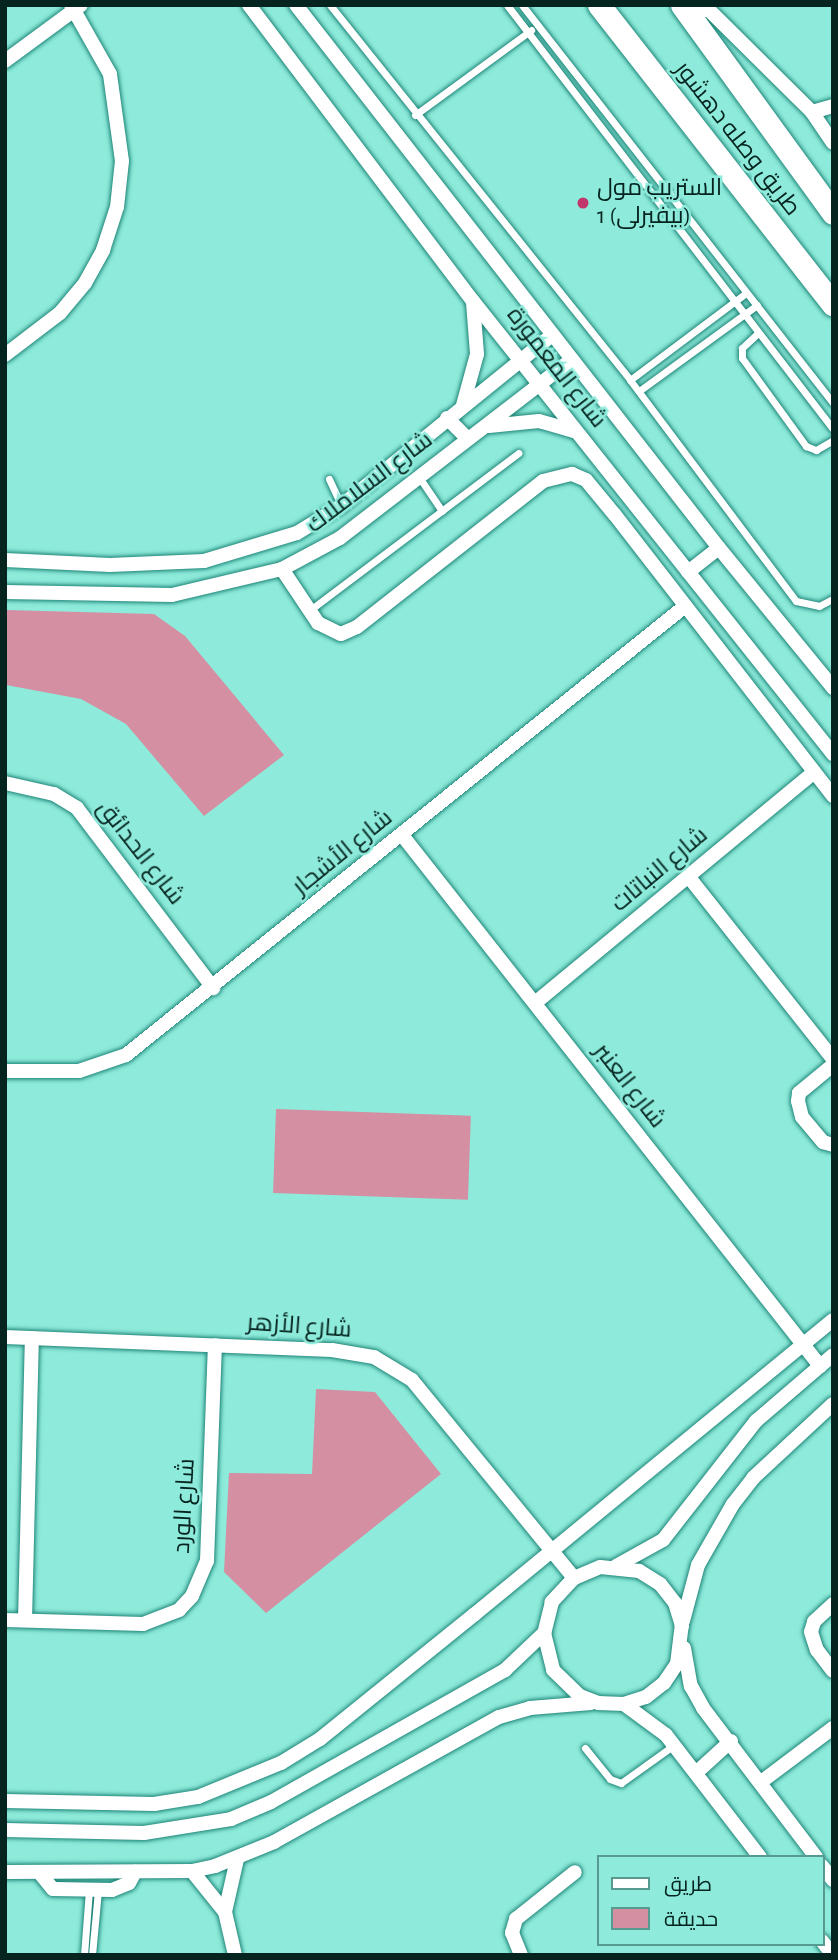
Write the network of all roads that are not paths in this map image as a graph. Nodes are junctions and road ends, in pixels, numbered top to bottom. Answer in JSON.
{"nodes":[{"id":1,"x":249,"y":5,"type":"edge"},
{"id":2,"x":296,"y":5,"type":"edge"},
{"id":3,"x":330,"y":5,"type":"edge"},
{"id":4,"x":507,"y":5,"type":"edge"},
{"id":5,"x":522,"y":5,"type":"edge"},
{"id":6,"x":599,"y":5,"type":"edge"},
{"id":7,"x":76,"y":7,"type":"edge"},
{"id":8,"x":683,"y":7,"type":"edge"},
{"id":9,"x":537,"y":25,"type":"junction"},
{"id":10,"x":529,"y":31,"type":"junction"},
{"id":11,"x":5,"y":61,"type":"edge"},
{"id":12,"x":833,"y":106,"type":"edge"},
{"id":13,"x":812,"y":112,"type":"junction"},
{"id":14,"x":415,"y":115,"type":"junction"},
{"id":15,"x":833,"y":143,"type":"edge"},
{"id":16,"x":833,"y":213,"type":"edge"},
{"id":17,"x":746,"y":293,"type":"junction"},
{"id":18,"x":473,"y":301,"type":"junction"},
{"id":19,"x":734,"y":302,"type":"junction"},
{"id":20,"x":757,"y":305,"type":"junction"},
{"id":21,"x":833,"y":305,"type":"edge"},
{"id":22,"x":744,"y":315,"type":"junction"},
{"id":23,"x":758,"y":333,"type":"junction"},
{"id":24,"x":552,"y":335,"type":"junction"},
{"id":25,"x":5,"y":355,"type":"edge"},
{"id":26,"x":522,"y":359,"type":"junction"},
{"id":27,"x":570,"y":360,"type":"junction"},
{"id":28,"x":630,"y":380,"type":"junction"},
{"id":29,"x":540,"y":383,"type":"junction"},
{"id":30,"x":639,"y":391,"type":"junction"},
{"id":31,"x":833,"y":403,"type":"edge"},
{"id":32,"x":462,"y":406,"type":"junction"},
{"id":33,"x":447,"y":418,"type":"junction"},
{"id":34,"x":833,"y":429,"type":"edge"},
{"id":35,"x":578,"y":432,"type":"junction"},
{"id":36,"x":473,"y":434,"type":"junction"},
{"id":37,"x":833,"y":440,"type":"edge"},
{"id":38,"x":519,"y":453,"type":"dead end"},
{"id":39,"x":418,"y":476,"type":"junction"},
{"id":40,"x":328,"y":479,"type":"dead end"},
{"id":41,"x":632,"y":503,"type":"junction"},
{"id":42,"x":341,"y":506,"type":"junction"},
{"id":43,"x":442,"y":511,"type":"junction"},
{"id":44,"x":615,"y":515,"type":"junction"},
{"id":45,"x":719,"y":548,"type":"junction"},
{"id":46,"x":5,"y":560,"type":"edge"},
{"id":47,"x":282,"y":569,"type":"junction"},
{"id":48,"x":688,"y":572,"type":"junction"},
{"id":49,"x":5,"y":592,"type":"edge"},
{"id":50,"x":833,"y":599,"type":"edge"},
{"id":51,"x":684,"y":607,"type":"junction"},
{"id":52,"x":309,"y":610,"type":"junction"},
{"id":53,"x":814,"y":664,"type":"junction"},
{"id":54,"x":833,"y":671,"type":"edge"},
{"id":55,"x":833,"y":688,"type":"edge"},
{"id":56,"x":833,"y":754,"type":"edge"},
{"id":57,"x":814,"y":772,"type":"junction"},
{"id":58,"x":5,"y":783,"type":"edge"},
{"id":59,"x":833,"y":796,"type":"edge"},
{"id":60,"x":402,"y":835,"type":"junction"},
{"id":61,"x":688,"y":876,"type":"junction"},
{"id":62,"x":213,"y":988,"type":"junction"},
{"id":63,"x":535,"y":1003,"type":"junction"},
{"id":64,"x":833,"y":1059,"type":"edge"},
{"id":65,"x":833,"y":1065,"type":"edge"},
{"id":66,"x":5,"y":1071,"type":"edge"},
{"id":67,"x":833,"y":1145,"type":"edge"},
{"id":68,"x":833,"y":1320,"type":"edge"},
{"id":69,"x":5,"y":1337,"type":"edge"},
{"id":70,"x":32,"y":1338,"type":"junction"},
{"id":71,"x":803,"y":1344,"type":"junction"},
{"id":72,"x":215,"y":1345,"type":"junction"},
{"id":73,"x":833,"y":1355,"type":"edge"},
{"id":74,"x":820,"y":1366,"type":"junction"},
{"id":75,"x":833,"y":1404,"type":"edge"},
{"id":76,"x":552,"y":1552,"type":"junction"},
{"id":77,"x":615,"y":1566,"type":"junction"},
{"id":78,"x":574,"y":1578,"type":"junction"},
{"id":79,"x":833,"y":1604,"type":"edge"},
{"id":80,"x":5,"y":1620,"type":"edge"},
{"id":81,"x":25,"y":1620,"type":"junction"},
{"id":82,"x":682,"y":1626,"type":"junction"},
{"id":83,"x":544,"y":1633,"type":"junction"},
{"id":84,"x":683,"y":1642,"type":"junction"},
{"id":85,"x":833,"y":1671,"type":"edge"},
{"id":86,"x":598,"y":1703,"type":"junction"},
{"id":87,"x":624,"y":1704,"type":"junction"},
{"id":88,"x":833,"y":1728,"type":"edge"},
{"id":89,"x":731,"y":1741,"type":"junction"},
{"id":90,"x":674,"y":1744,"type":"junction"},
{"id":91,"x":585,"y":1748,"type":"dead end"},
{"id":92,"x":697,"y":1772,"type":"junction"},
{"id":93,"x":761,"y":1782,"type":"junction"},
{"id":94,"x":5,"y":1801,"type":"edge"},
{"id":95,"x":5,"y":1829,"type":"edge"},
{"id":96,"x":759,"y":1855,"type":"edge"},
{"id":97,"x":815,"y":1855,"type":"edge"},
{"id":98,"x":237,"y":1859,"type":"junction"},
{"id":99,"x":192,"y":1871,"type":"junction"},
{"id":100,"x":5,"y":1872,"type":"edge"},
{"id":101,"x":39,"y":1872,"type":"junction"},
{"id":102,"x":135,"y":1872,"type":"junction"},
{"id":103,"x":575,"y":1872,"type":"dead end"},
{"id":104,"x":93,"y":1890,"type":"junction"},
{"id":105,"x":225,"y":1912,"type":"junction"},
{"id":106,"x":84,"y":1955,"type":"edge"},
{"id":107,"x":92,"y":1955,"type":"edge"},
{"id":108,"x":235,"y":1955,"type":"edge"},
{"id":109,"x":521,"y":1955,"type":"edge"}],
"edges":[{"from":1,"to":18,"type":"street","name":"شارع المعمورة"},
{"from":2,"to":24,"type":"street","name":"شارع المعمورة"},
{"from":3,"to":14,"type":"lane"},
{"from":4,"to":10,"type":"lane"},
{"from":5,"to":9,"type":"lane"},
{"from":6,"to":21,"type":"main road","name":"طريق وصله دهشور"},
{"from":7,"to":11,"type":"street"},
{"from":7,"to":25,"type":"street"},
{"from":8,"to":13,"type":"street"},
{"from":8,"to":16,"type":"main road","name":"طريق وصله دهشور"},
{"from":9,"to":10,"type":"lane"},
{"from":9,"to":17,"type":"lane"},
{"from":10,"to":14,"type":"lane"},
{"from":10,"to":19,"type":"lane"},
{"from":12,"to":13,"type":"street"},
{"from":13,"to":15,"type":"street"},
{"from":14,"to":28,"type":"lane"},
{"from":17,"to":19,"type":"lane"},
{"from":17,"to":20,"type":"lane"},
{"from":18,"to":26,"type":"street","name":"شارع المعمورة"},
{"from":18,"to":32,"type":"street"},
{"from":19,"to":22,"type":"lane"},
{"from":19,"to":28,"type":"lane"},
{"from":20,"to":22,"type":"lane"},
{"from":20,"to":31,"type":"lane"},
{"from":22,"to":23,"type":"lane"},
{"from":22,"to":30,"type":"lane"},
{"from":23,"to":34,"type":"lane"},
{"from":23,"to":37,"type":"lane"},
{"from":24,"to":26,"type":"street","name":"شارع السلاملاك"},
{"from":24,"to":27,"type":"street","name":"شارع المعمورة"},
{"from":26,"to":29,"type":"street","name":"شارع المعمورة"},
{"from":26,"to":32,"type":"street","name":"شارع السلاملاك"},
{"from":27,"to":29,"type":"street","name":"شارع السلاملاك"},
{"from":27,"to":45,"type":"street","name":"شارع المعمورة"},
{"from":28,"to":30,"type":"lane"},
{"from":29,"to":35,"type":"street","name":"شارع المعمورة"},
{"from":29,"to":36,"type":"street","name":"شارع السلاملاك"},
{"from":30,"to":50,"type":"lane"},
{"from":32,"to":33,"type":"street","name":"شارع السلاملاك"},
{"from":33,"to":36,"type":"street"},
{"from":33,"to":42,"type":"street","name":"شارع السلاملاك"},
{"from":35,"to":36,"type":"street"},
{"from":35,"to":41,"type":"street","name":"شارع المعمورة"},
{"from":36,"to":39,"type":"street","name":"شارع السلاملاك"},
{"from":38,"to":43,"type":"lane"},
{"from":39,"to":43,"type":"lane"},
{"from":39,"to":47,"type":"street","name":"شارع السلاملاك"},
{"from":40,"to":42,"type":"lane"},
{"from":41,"to":44,"type":"street"},
{"from":41,"to":48,"type":"street","name":"شارع المعمورة"},
{"from":42,"to":46,"type":"street","name":"شارع السلاملاك"},
{"from":43,"to":52,"type":"lane"},
{"from":44,"to":51,"type":"street"},
{"from":44,"to":52,"type":"street"},
{"from":45,"to":48,"type":"street"},
{"from":45,"to":53,"type":"street","name":"شارع المعمورة"},
{"from":47,"to":49,"type":"street","name":"شارع السلاملاك"},
{"from":47,"to":52,"type":"street"},
{"from":48,"to":56,"type":"street","name":"شارع المعمورة"},
{"from":51,"to":57,"type":"street"},
{"from":51,"to":60,"type":"street","name":"شارع الأشجار"},
{"from":53,"to":54,"type":"street"},
{"from":53,"to":55,"type":"street","name":"شارع المعمورة"},
{"from":57,"to":59,"type":"street"},
{"from":57,"to":61,"type":"street","name":"شارع النباتات"},
{"from":58,"to":62,"type":"street","name":"شارع الحدائق"},
{"from":60,"to":62,"type":"street","name":"شارع الأشجار"},
{"from":60,"to":63,"type":"street","name":"شارع العنبر"},
{"from":61,"to":63,"type":"street","name":"شارع النباتات"},
{"from":61,"to":64,"type":"street"},
{"from":62,"to":66,"type":"street","name":"شارع الأشجار"},
{"from":63,"to":71,"type":"street","name":"شارع العنبر"},
{"from":65,"to":67,"type":"street"},
{"from":68,"to":71,"type":"street"},
{"from":69,"to":70,"type":"street","name":"شارع الأزهر"},
{"from":70,"to":72,"type":"street","name":"شارع الأزهر"},
{"from":70,"to":81,"type":"street"},
{"from":71,"to":74,"type":"street","name":"شارع العنبر"},
{"from":71,"to":76,"type":"street"},
{"from":72,"to":76,"type":"street","name":"شارع الأزهر"},
{"from":72,"to":81,"type":"street","name":"شارع الورد"},
{"from":73,"to":74,"type":"street"},
{"from":74,"to":77,"type":"street"},
{"from":75,"to":82,"type":"street"},
{"from":76,"to":78,"type":"street","name":"شارع الأزهر"},
{"from":76,"to":94,"type":"street"},
{"from":77,"to":78,"type":"street"},
{"from":77,"to":82,"type":"street"},
{"from":78,"to":83,"type":"street"},
{"from":79,"to":85,"type":"street"},
{"from":80,"to":81,"type":"street","name":"شارع الورد"},
{"from":82,"to":84,"type":"street"},
{"from":83,"to":86,"type":"street"},
{"from":83,"to":95,"type":"street"},
{"from":84,"to":87,"type":"street"},
{"from":84,"to":89,"type":"street"},
{"from":86,"to":87,"type":"street"},
{"from":86,"to":98,"type":"street"},
{"from":87,"to":90,"type":"street"},
{"from":88,"to":93,"type":"street"},
{"from":89,"to":92,"type":"street"},
{"from":89,"to":93,"type":"street"},
{"from":90,"to":91,"type":"lane"},
{"from":90,"to":92,"type":"street"},
{"from":92,"to":96,"type":"street"},
{"from":93,"to":97,"type":"street"},
{"from":98,"to":99,"type":"street"},
{"from":98,"to":105,"type":"street"},
{"from":99,"to":102,"type":"street"},
{"from":99,"to":105,"type":"street"},
{"from":100,"to":101,"type":"street"},
{"from":101,"to":102,"type":"street"},
{"from":101,"to":104,"type":"street"},
{"from":102,"to":104,"type":"street"},
{"from":103,"to":109,"type":"street"},
{"from":104,"to":106,"type":"lane"},
{"from":104,"to":107,"type":"lane"},
{"from":105,"to":108,"type":"street"}]}
